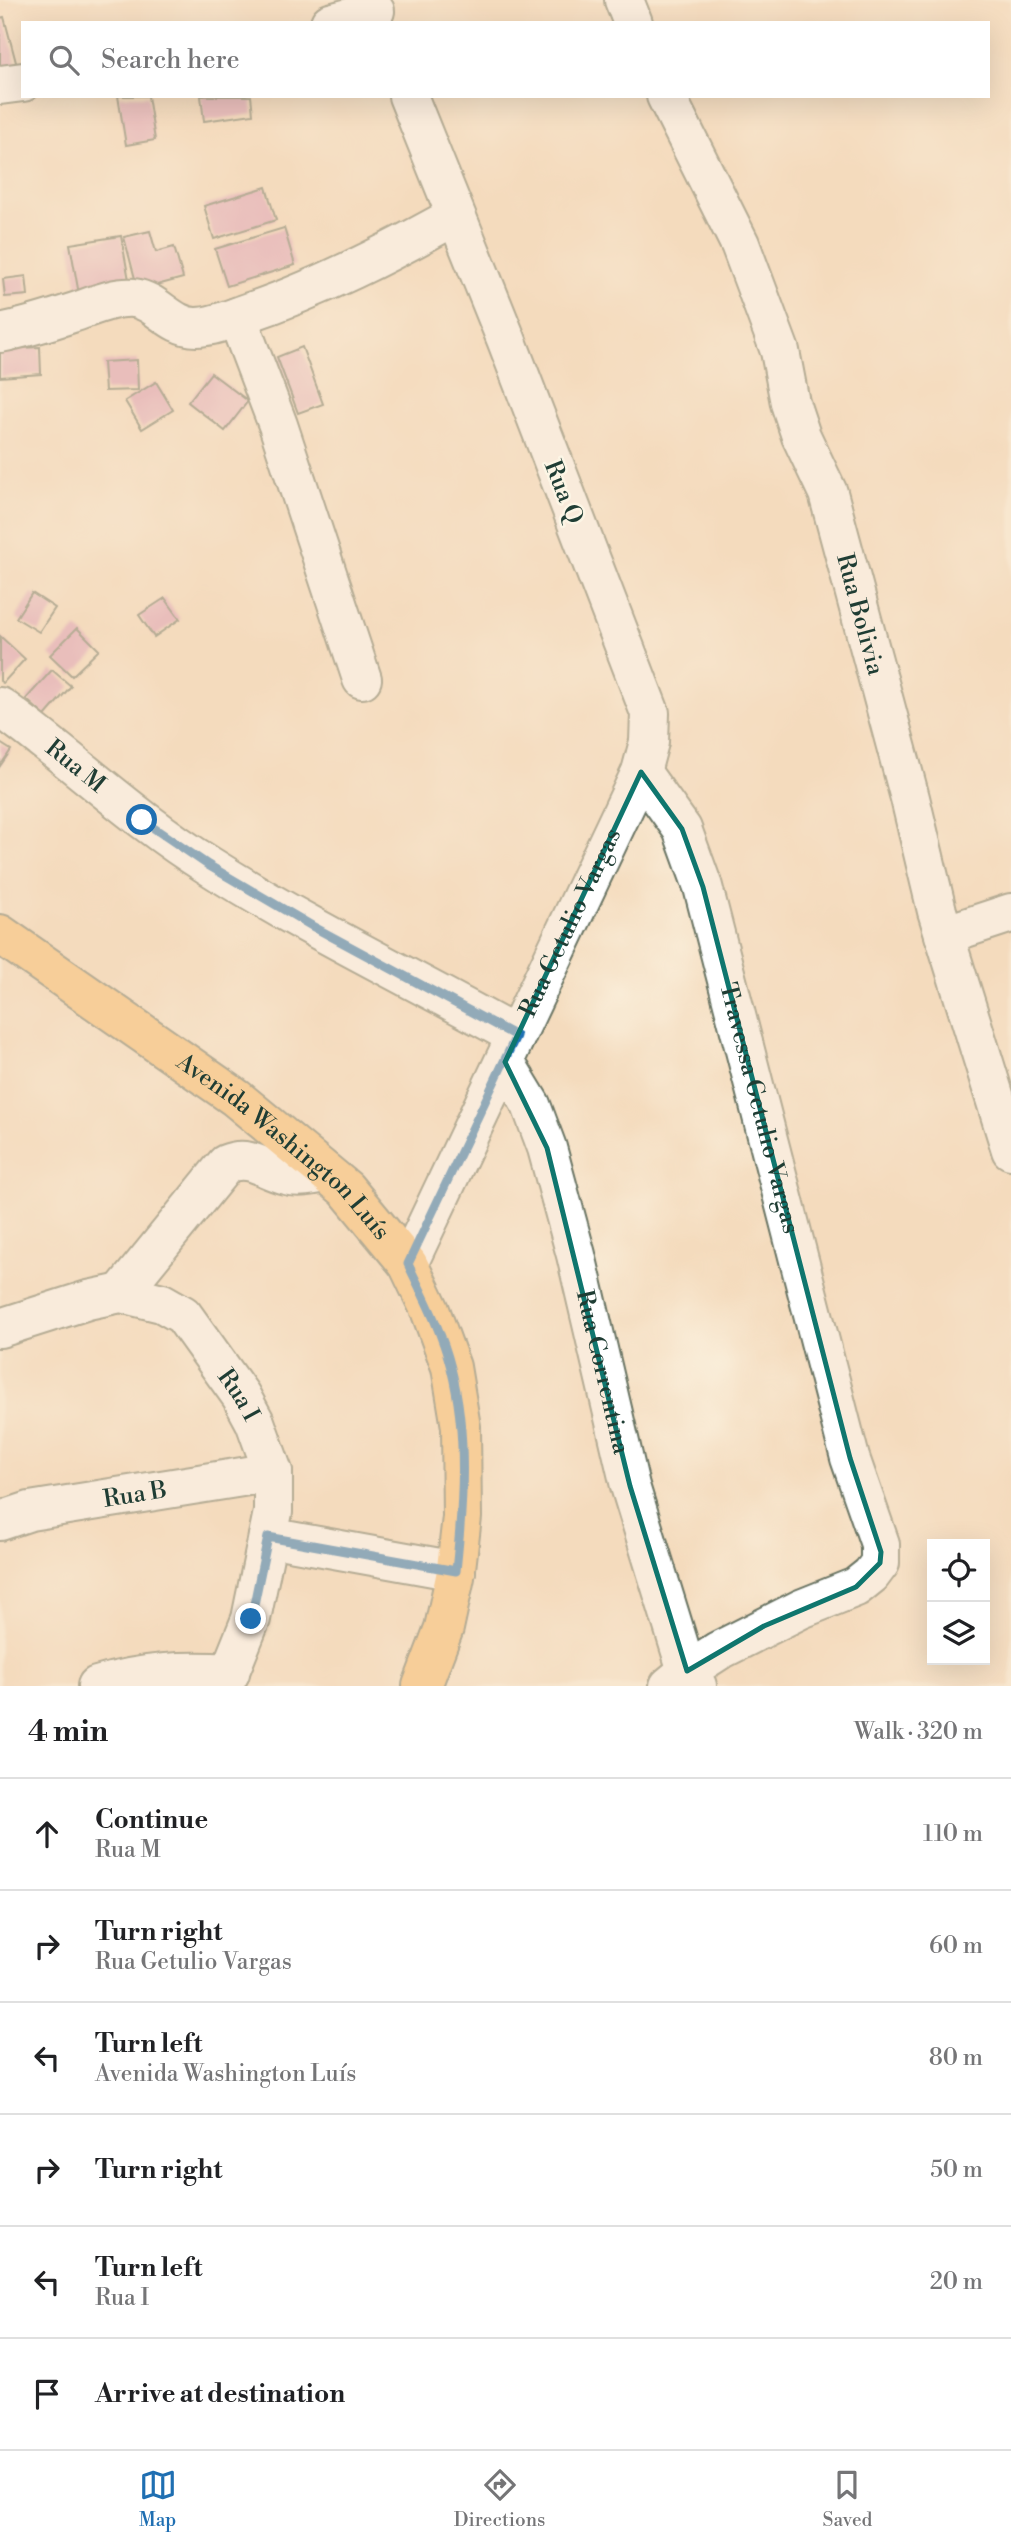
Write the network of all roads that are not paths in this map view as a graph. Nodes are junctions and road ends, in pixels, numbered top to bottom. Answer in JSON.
{"nodes":[{"id":1,"x":624,"y":0,"type":"edge"},
{"id":2,"x":375,"y":11,"type":"edge"},
{"id":3,"x":338,"y":21,"type":"edge"},
{"id":4,"x":631,"y":21,"type":"edge"},
{"id":5,"x":21,"y":82,"type":"edge"},
{"id":6,"x":0,"y":85,"type":"edge"},
{"id":7,"x":409,"y":98,"type":"edge"},
{"id":8,"x":667,"y":98,"type":"edge"},
{"id":9,"x":455,"y":216,"type":"junction"},
{"id":10,"x":237,"y":317,"type":"junction"},
{"id":11,"x":0,"y":332,"type":"edge"},
{"id":12,"x":362,"y":679,"type":"dead end"},
{"id":13,"x":0,"y":707,"type":"edge"},
{"id":14,"x":641,"y":772,"type":"junction"},
{"id":15,"x":1011,"y":913,"type":"edge"},
{"id":16,"x":0,"y":934,"type":"edge"},
{"id":17,"x":944,"y":935,"type":"junction"},
{"id":18,"x":511,"y":1049,"type":"junction"},
{"id":19,"x":1011,"y":1150,"type":"edge"},
{"id":20,"x":326,"y":1172,"type":"junction"},
{"id":21,"x":408,"y":1264,"type":"junction"},
{"id":22,"x":121,"y":1293,"type":"junction"},
{"id":23,"x":0,"y":1328,"type":"edge"},
{"id":24,"x":273,"y":1472,"type":"junction"},
{"id":25,"x":0,"y":1521,"type":"edge"},
{"id":26,"x":268,"y":1537,"type":"junction"},
{"id":27,"x":456,"y":1571,"type":"junction"},
{"id":28,"x":227,"y":1680,"type":"edge"},
{"id":29,"x":684,"y":1681,"type":"edge"},
{"id":30,"x":97,"y":1686,"type":"edge"},
{"id":31,"x":424,"y":1686,"type":"edge"}],
"edges":[{"from":1,"to":4,"type":"street"},
{"from":2,"to":3,"type":"street"},
{"from":5,"to":6,"type":"street"},
{"from":7,"to":9,"type":"street"},
{"from":8,"to":17,"type":"street","name":"Rua Bolivia"},
{"from":9,"to":10,"type":"street"},
{"from":9,"to":14,"type":"street","name":"Rua Q"},
{"from":10,"to":11,"type":"street"},
{"from":10,"to":12,"type":"street"},
{"from":13,"to":18,"type":"street","name":"Rua M"},
{"from":14,"to":18,"type":"street","name":"Rua Getulio Vargas"},
{"from":14,"to":29,"type":"street","name":"Travessa Getulio Vargas"},
{"from":15,"to":17,"type":"street"},
{"from":16,"to":20,"type":"main road","name":"Avenida Washington Luís"},
{"from":17,"to":19,"type":"street","name":"Rua Bolivia"},
{"from":18,"to":21,"type":"street","name":"Rua Getulio Vargas"},
{"from":18,"to":29,"type":"street","name":"Rua Correntina"},
{"from":20,"to":21,"type":"main road","name":"Avenida Washington Luís"},
{"from":20,"to":22,"type":"street"},
{"from":21,"to":27,"type":"main road","name":"Avenida Washington Luís"},
{"from":22,"to":23,"type":"street","name":"Rua I"},
{"from":22,"to":24,"type":"street","name":"Rua I"},
{"from":24,"to":25,"type":"street","name":"Rua B"},
{"from":24,"to":26,"type":"street","name":"Rua I"},
{"from":26,"to":27,"type":"street"},
{"from":26,"to":28,"type":"street","name":"Rua I"},
{"from":27,"to":31,"type":"main road","name":"Avenida Washington Luís"},
{"from":28,"to":30,"type":"street"}]}
